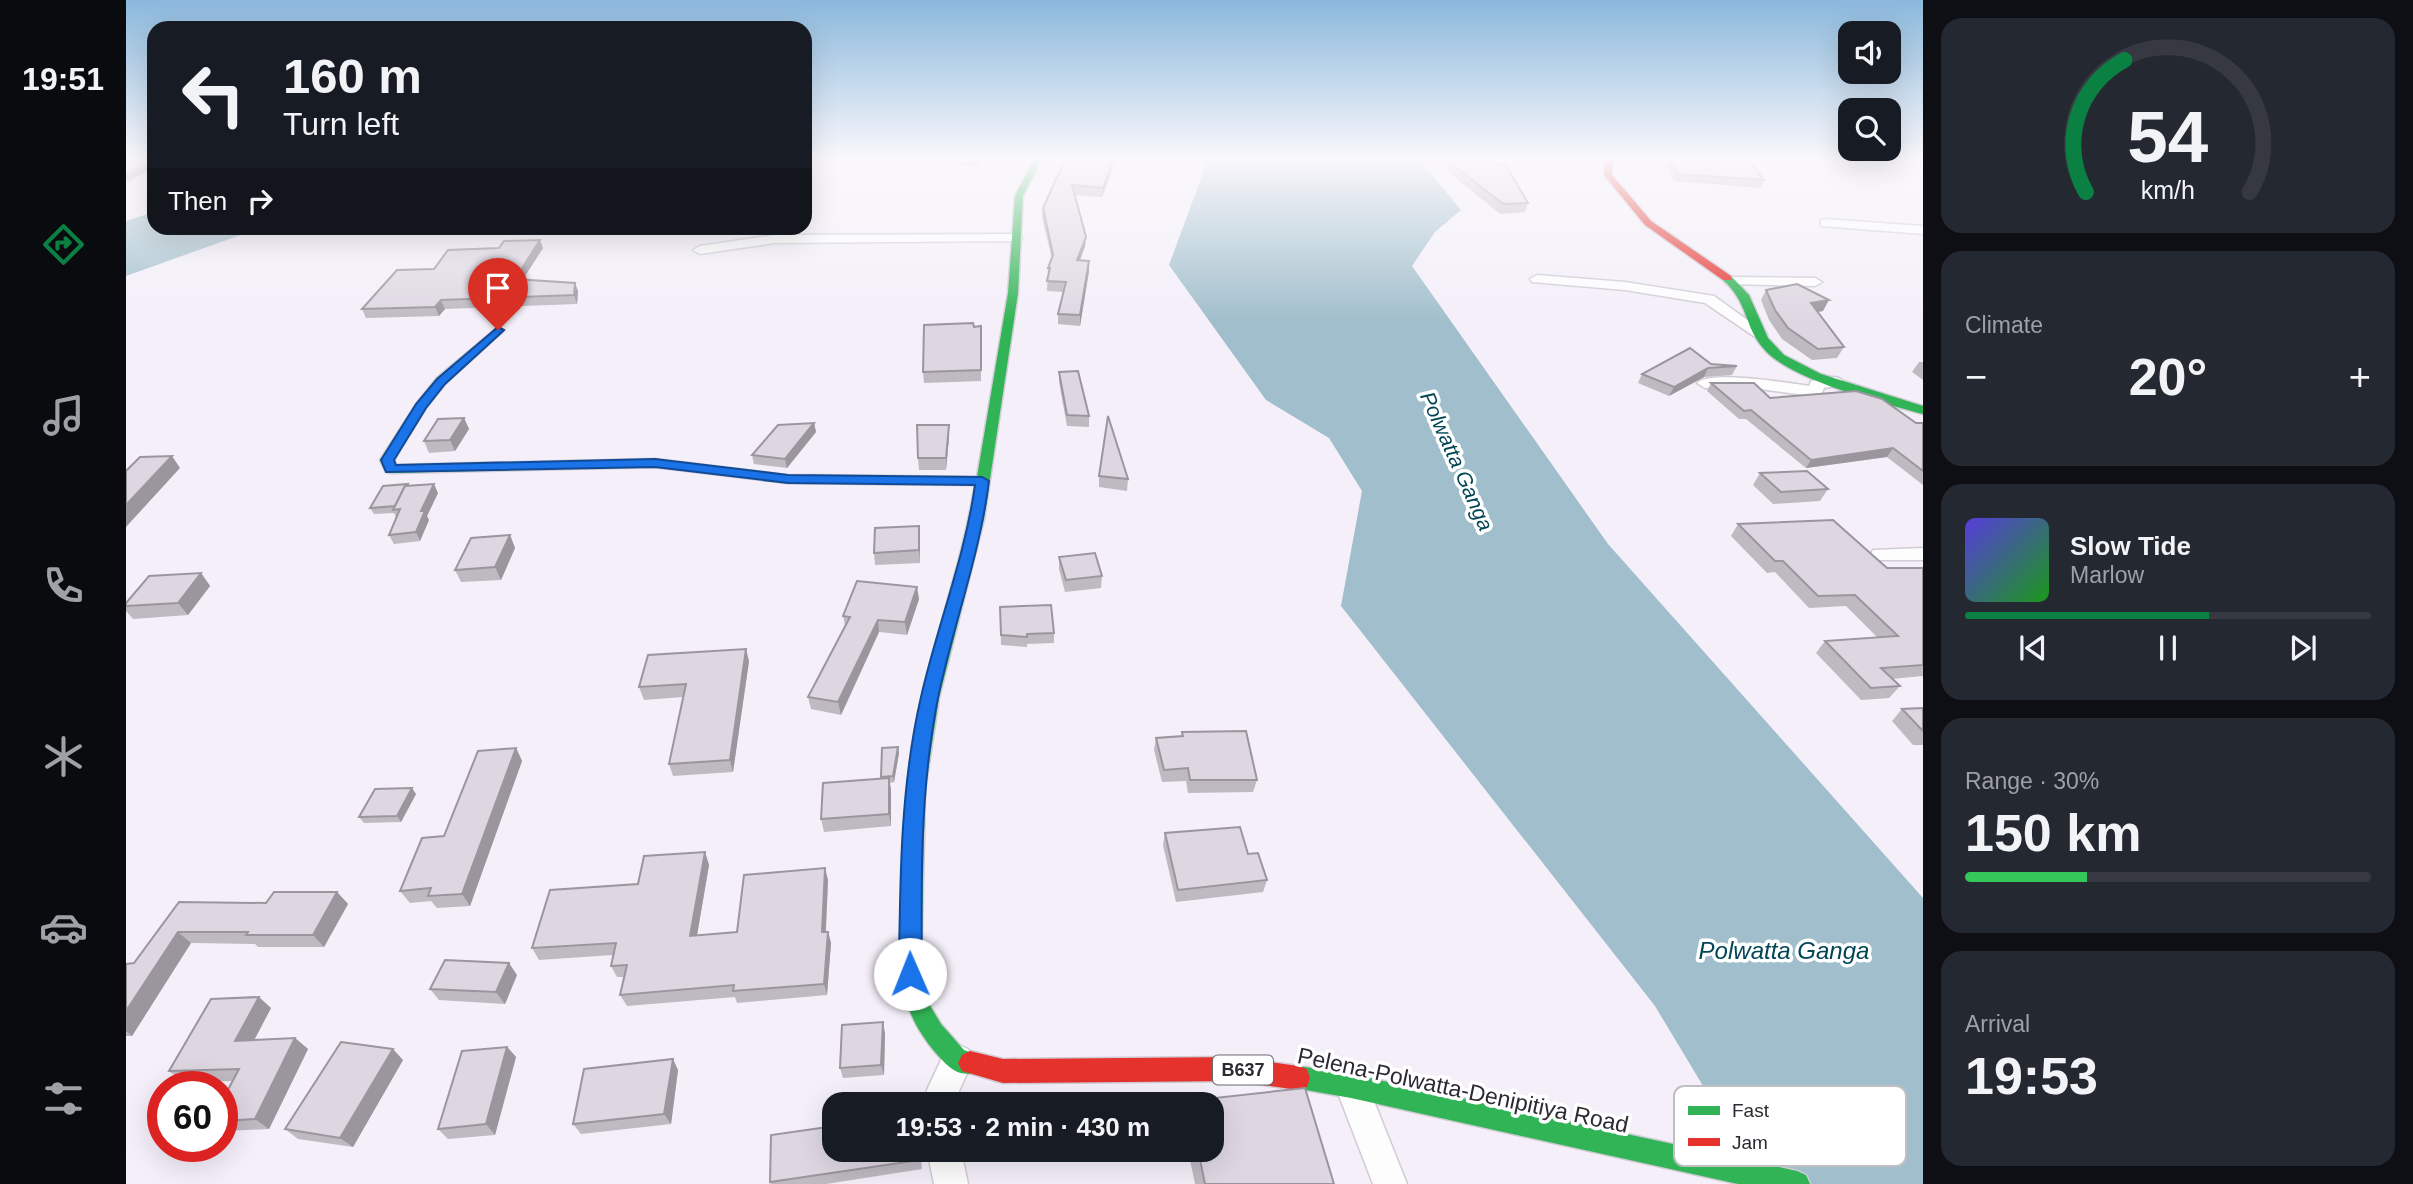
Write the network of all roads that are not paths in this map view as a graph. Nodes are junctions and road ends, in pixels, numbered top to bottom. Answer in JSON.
{"nodes":[{"id":1,"x":1017,"y":212,"type":"edge"},
{"id":2,"x":1639,"y":212,"type":"edge"},
{"id":3,"x":1825,"y":223,"type":"dead end"},
{"id":4,"x":1923,"y":230,"type":"edge"},
{"id":5,"x":812,"y":234,"type":"edge"},
{"id":6,"x":764,"y":235,"type":"edge"},
{"id":7,"x":1016,"y":238,"type":"junction"},
{"id":8,"x":700,"y":250,"type":"dead end"},
{"id":9,"x":1537,"y":279,"type":"dead end"},
{"id":10,"x":1731,"y":281,"type":"junction"},
{"id":11,"x":1815,"y":282,"type":"dead end"},
{"id":12,"x":498,"y":330,"type":"dead end"},
{"id":13,"x":1760,"y":334,"type":"junction"},
{"id":14,"x":1835,"y":382,"type":"junction"},
{"id":15,"x":1705,"y":383,"type":"edge"},
{"id":16,"x":1923,"y":410,"type":"edge"},
{"id":17,"x":982,"y":481,"type":"junction"},
{"id":18,"x":1923,"y":554,"type":"edge"},
{"id":19,"x":1880,"y":555,"type":"dead end"},
{"id":20,"x":957,"y":1060,"type":"junction"},
{"id":21,"x":1351,"y":1086,"type":"junction"},
{"id":22,"x":943,"y":1092,"type":"edge"},
{"id":23,"x":1674,"y":1157,"type":"edge"},
{"id":24,"x":946,"y":1162,"type":"edge"},
{"id":25,"x":1715,"y":1166,"type":"edge"},
{"id":26,"x":951,"y":1184,"type":"edge"},
{"id":27,"x":1390,"y":1184,"type":"edge"},
{"id":28,"x":1797,"y":1184,"type":"edge"}],
"edges":[{"from":1,"to":7,"type":"main road"},
{"from":2,"to":10,"type":"main road"},
{"from":3,"to":4,"type":"street"},
{"from":5,"to":7,"type":"street"},
{"from":6,"to":8,"type":"street"},
{"from":7,"to":17,"type":"main road"},
{"from":9,"to":13,"type":"street"},
{"from":10,"to":11,"type":"street"},
{"from":10,"to":13,"type":"main road"},
{"from":12,"to":17,"type":"main road"},
{"from":13,"to":14,"type":"main road"},
{"from":14,"to":15,"type":"street"},
{"from":14,"to":16,"type":"main road"},
{"from":17,"to":20,"type":"main road"},
{"from":18,"to":19,"type":"street"},
{"from":20,"to":21,"type":"main road","name":"Pelena-Polwatta-Denipitiya Road","number":"B637"},
{"from":20,"to":22,"type":"street"},
{"from":21,"to":23,"type":"main road","name":"Pelena-Polwatta-Denipitiya Road","number":"B637"},
{"from":21,"to":27,"type":"street"},
{"from":24,"to":26,"type":"street"},
{"from":25,"to":28,"type":"main road","name":"Pelena-Polwatta-Denipitiya Road","number":"B637"}]}
